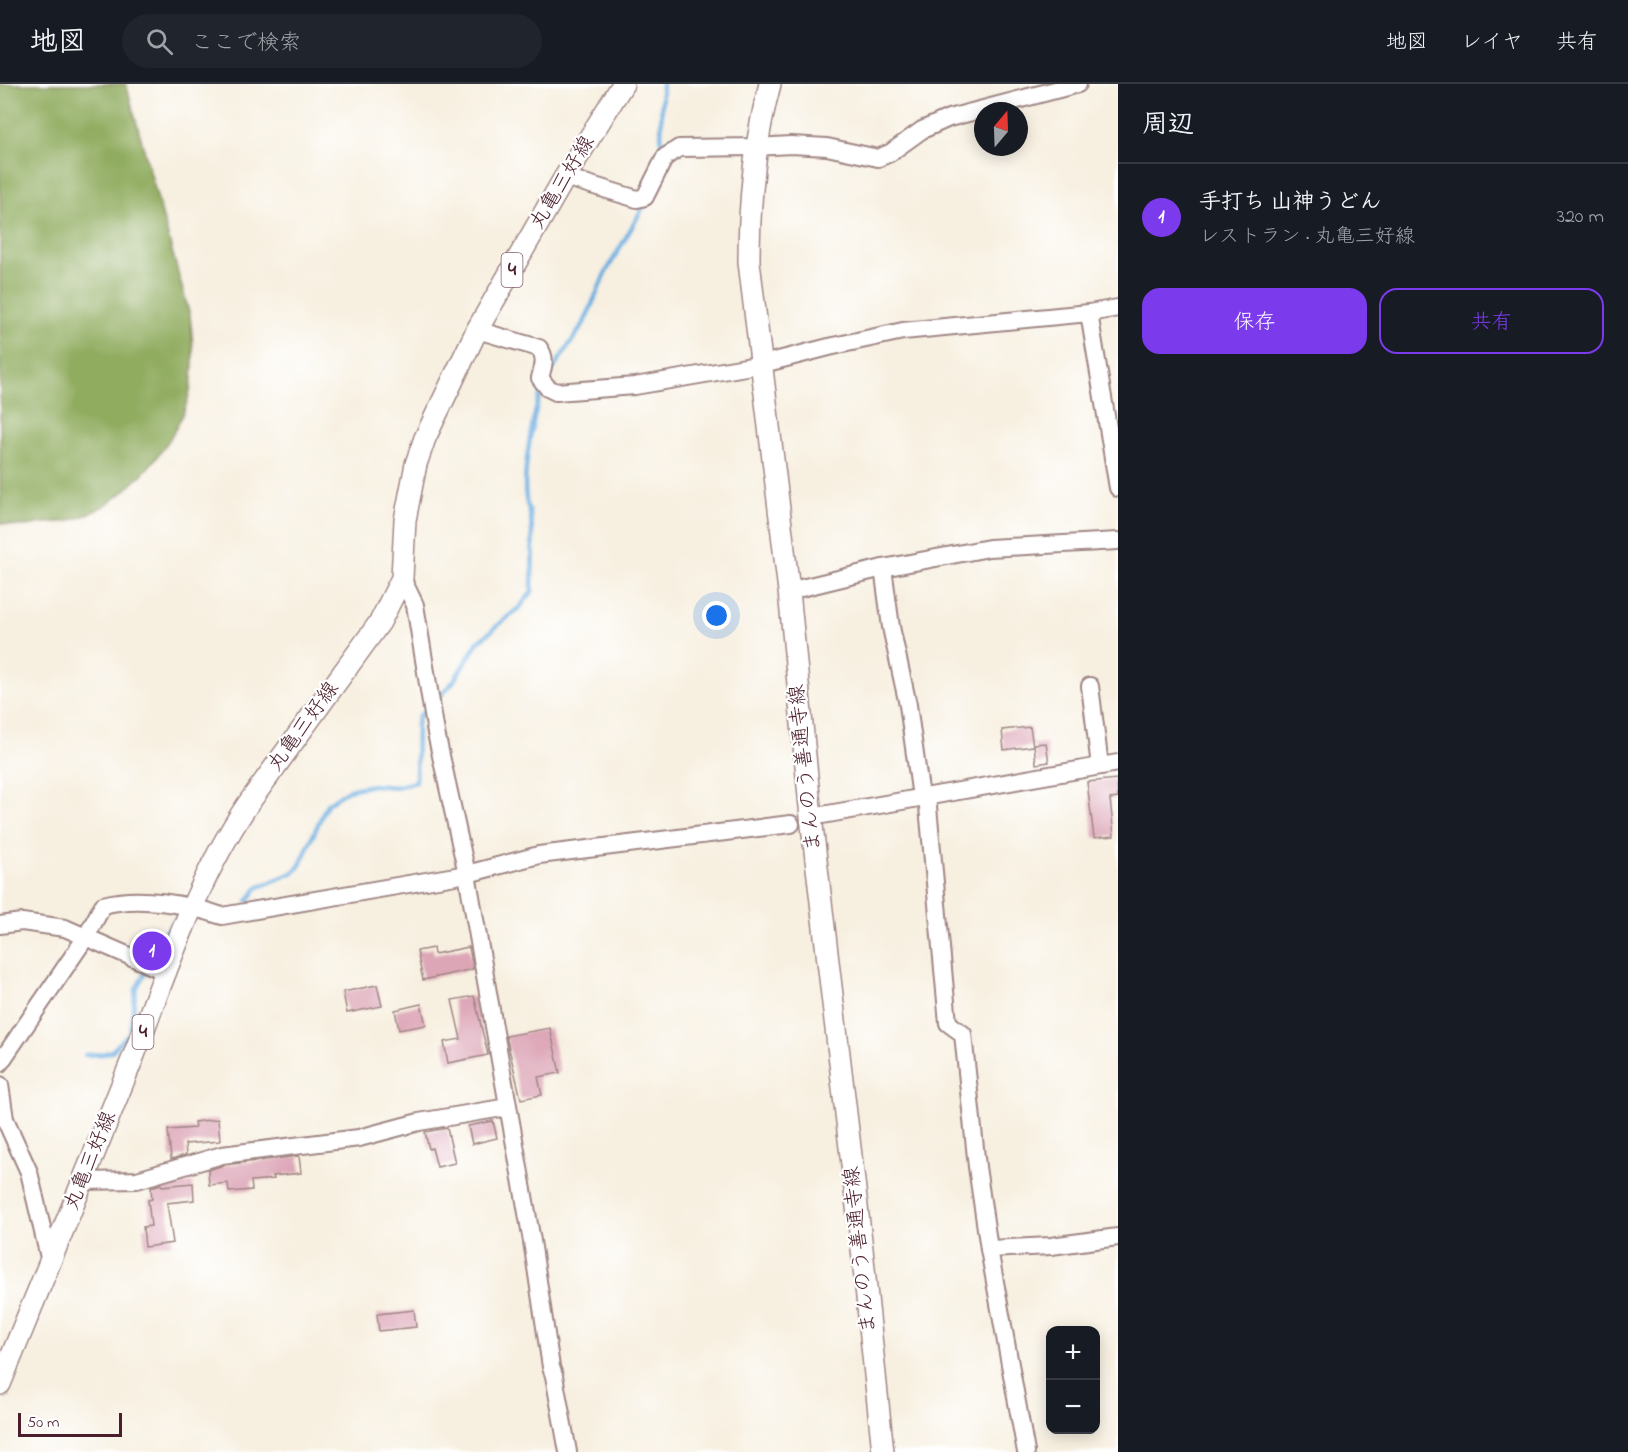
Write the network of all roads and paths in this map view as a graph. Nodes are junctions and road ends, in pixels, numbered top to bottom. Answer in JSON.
{"nodes":[{"id":1,"x":622,"y":84,"type":"edge"},
{"id":2,"x":770,"y":84,"type":"edge"},
{"id":3,"x":1078,"y":84,"type":"edge"},
{"id":4,"x":756,"y":147,"type":"junction"},
{"id":5,"x":566,"y":177,"type":"junction"},
{"id":6,"x":1118,"y":308,"type":"edge"},
{"id":7,"x":1089,"y":313,"type":"junction"},
{"id":8,"x":477,"y":330,"type":"junction"},
{"id":9,"x":763,"y":364,"type":"junction"},
{"id":10,"x":1118,"y":488,"type":"edge"},
{"id":11,"x":1118,"y":541,"type":"edge"},
{"id":12,"x":883,"y":568,"type":"junction"},
{"id":13,"x":402,"y":578,"type":"junction"},
{"id":14,"x":789,"y":591,"type":"junction"},
{"id":15,"x":1090,"y":686,"type":"dead end"},
{"id":16,"x":1118,"y":763,"type":"edge"},
{"id":17,"x":1100,"y":766,"type":"junction"},
{"id":18,"x":924,"y":797,"type":"junction"},
{"id":19,"x":810,"y":817,"type":"junction"},
{"id":20,"x":790,"y":824,"type":"dead end"},
{"id":21,"x":467,"y":874,"type":"junction"},
{"id":22,"x":194,"y":906,"type":"junction"},
{"id":23,"x":0,"y":925,"type":"edge"},
{"id":24,"x":86,"y":937,"type":"junction"},
{"id":25,"x":162,"y":970,"type":"junction"},
{"id":26,"x":0,"y":1062,"type":"edge"},
{"id":27,"x":0,"y":1085,"type":"edge"},
{"id":28,"x":508,"y":1107,"type":"junction"},
{"id":29,"x":83,"y":1181,"type":"junction"},
{"id":30,"x":1118,"y":1237,"type":"edge"},
{"id":31,"x":989,"y":1249,"type":"junction"},
{"id":32,"x":50,"y":1262,"type":"junction"},
{"id":33,"x":0,"y":1384,"type":"edge"},
{"id":34,"x":568,"y":1452,"type":"edge"},
{"id":35,"x":883,"y":1452,"type":"edge"},
{"id":36,"x":1026,"y":1452,"type":"edge"}],
"edges":[{"from":1,"to":5,"type":"main road","name":"丸亀三好線","number":"4"},
{"from":2,"to":4,"type":"main road","name":"まんのう善通寺線"},
{"from":3,"to":4,"type":"street"},
{"from":4,"to":5,"type":"street"},
{"from":4,"to":9,"type":"main road","name":"まんのう善通寺線"},
{"from":5,"to":8,"type":"main road","name":"丸亀三好線","number":"4"},
{"from":6,"to":7,"type":"street"},
{"from":7,"to":9,"type":"street"},
{"from":7,"to":10,"type":"street"},
{"from":8,"to":9,"type":"street"},
{"from":8,"to":13,"type":"main road","name":"丸亀三好線","number":"4"},
{"from":9,"to":14,"type":"main road","name":"まんのう善通寺線"},
{"from":11,"to":12,"type":"street"},
{"from":12,"to":14,"type":"street"},
{"from":12,"to":18,"type":"street"},
{"from":13,"to":21,"type":"street"},
{"from":13,"to":22,"type":"main road","name":"丸亀三好線","number":"4"},
{"from":14,"to":19,"type":"main road","name":"まんのう善通寺線"},
{"from":15,"to":17,"type":"street"},
{"from":16,"to":17,"type":"street"},
{"from":17,"to":18,"type":"street"},
{"from":18,"to":19,"type":"street"},
{"from":18,"to":31,"type":"street"},
{"from":19,"to":35,"type":"main road","name":"まんのう善通寺線"},
{"from":20,"to":21,"type":"street"},
{"from":21,"to":22,"type":"street"},
{"from":21,"to":28,"type":"street"},
{"from":22,"to":24,"type":"street"},
{"from":22,"to":25,"type":"main road","name":"丸亀三好線","number":"4"},
{"from":23,"to":24,"type":"street"},
{"from":24,"to":25,"type":"street"},
{"from":24,"to":26,"type":"street"},
{"from":25,"to":29,"type":"main road","name":"丸亀三好線","number":"4"},
{"from":27,"to":32,"type":"street"},
{"from":28,"to":29,"type":"street"},
{"from":28,"to":34,"type":"street"},
{"from":29,"to":32,"type":"main road","name":"丸亀三好線","number":"4"},
{"from":30,"to":31,"type":"street"},
{"from":31,"to":36,"type":"street"},
{"from":32,"to":33,"type":"main road","name":"丸亀三好線","number":"4"}]}
